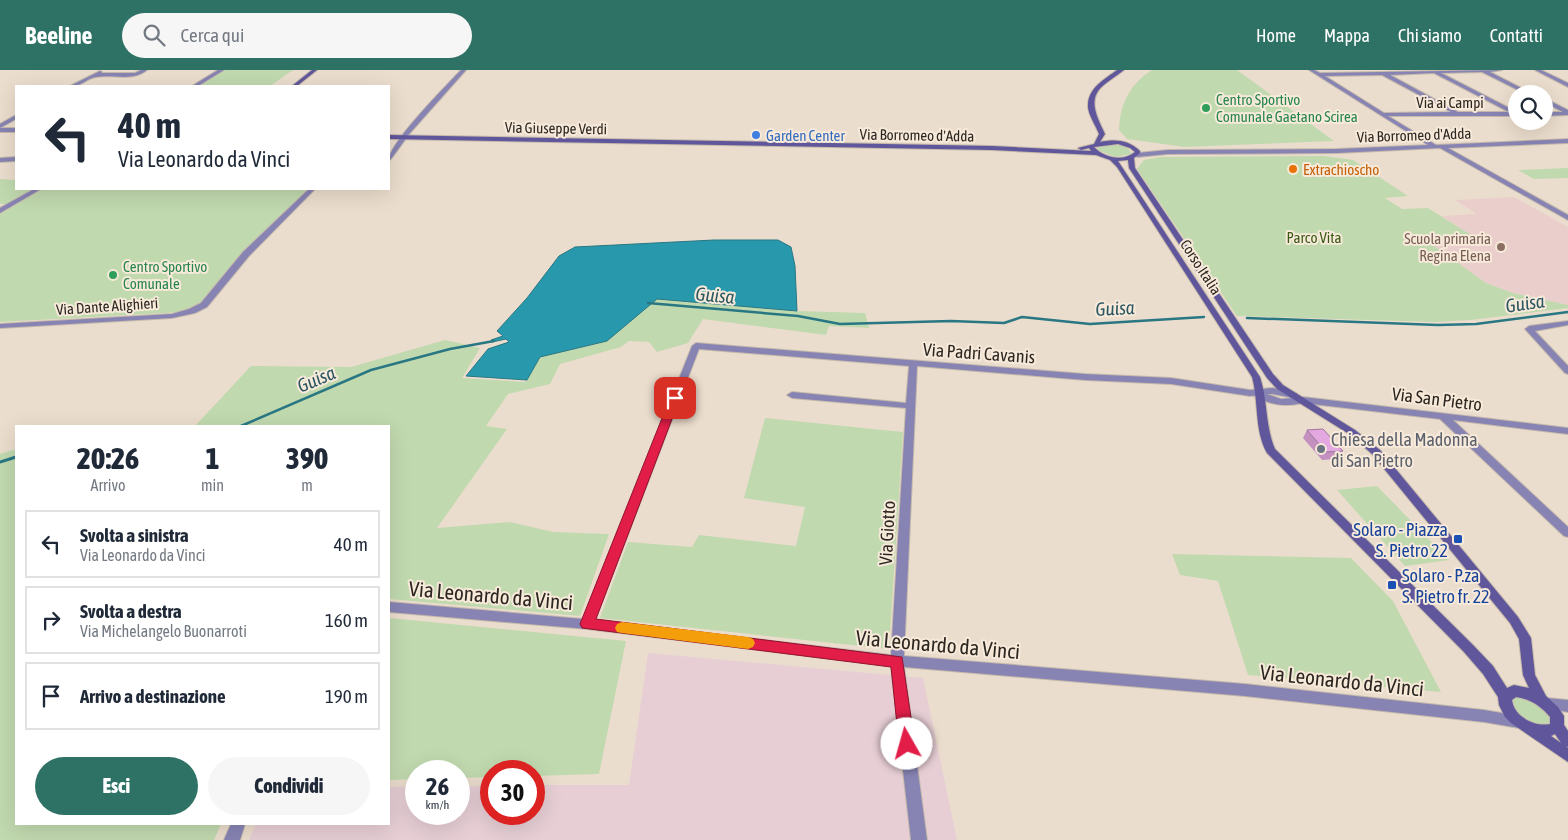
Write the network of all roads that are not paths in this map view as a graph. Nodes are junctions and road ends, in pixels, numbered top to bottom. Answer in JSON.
{"nodes":[{"id":1,"x":103,"y":70,"type":"edge"},
{"id":2,"x":145,"y":70,"type":"edge"},
{"id":3,"x":222,"y":70,"type":"edge"},
{"id":4,"x":316,"y":70,"type":"edge"},
{"id":5,"x":464,"y":70,"type":"edge"},
{"id":6,"x":1121,"y":70,"type":"edge"},
{"id":7,"x":1311,"y":70,"type":"edge"},
{"id":8,"x":1482,"y":70,"type":"edge"},
{"id":9,"x":1500,"y":70,"type":"edge"},
{"id":10,"x":1536,"y":70,"type":"edge"},
{"id":11,"x":1433,"y":71,"type":"edge"},
{"id":12,"x":1380,"y":72,"type":"edge"},
{"id":13,"x":95,"y":75,"type":"junction"},
{"id":14,"x":1318,"y":75,"type":"junction"},
{"id":15,"x":76,"y":85,"type":"edge"},
{"id":16,"x":197,"y":85,"type":"edge"},
{"id":17,"x":295,"y":85,"type":"edge"},
{"id":18,"x":1513,"y":85,"type":"edge"},
{"id":19,"x":1568,"y":85,"type":"edge"},
{"id":20,"x":1090,"y":101,"type":"junction"},
{"id":21,"x":1553,"y":104,"type":"edge"},
{"id":22,"x":1508,"y":110,"type":"edge"},
{"id":23,"x":1568,"y":112,"type":"edge"},
{"id":24,"x":1553,"y":113,"type":"edge"},
{"id":25,"x":1384,"y":114,"type":"junction"},
{"id":26,"x":1457,"y":114,"type":"junction"},
{"id":27,"x":1508,"y":114,"type":"edge"},
{"id":28,"x":15,"y":119,"type":"edge"},
{"id":29,"x":0,"y":128,"type":"edge"},
{"id":30,"x":15,"y":130,"type":"edge"},
{"id":31,"x":390,"y":137,"type":"edge"},
{"id":32,"x":405,"y":137,"type":"junction"},
{"id":33,"x":1568,"y":141,"type":"edge"},
{"id":34,"x":722,"y":143,"type":"joint"},
{"id":35,"x":1123,"y":144,"type":"junction"},
{"id":36,"x":1095,"y":145,"type":"junction"},
{"id":37,"x":1130,"y":146,"type":"junction"},
{"id":38,"x":1438,"y":146,"type":"junction"},
{"id":39,"x":992,"y":148,"type":"junction"},
{"id":40,"x":1260,"y":153,"type":"junction"},
{"id":41,"x":1096,"y":154,"type":"junction"},
{"id":42,"x":390,"y":157,"type":"edge"},
{"id":43,"x":1134,"y":157,"type":"junction"},
{"id":44,"x":15,"y":159,"type":"edge"},
{"id":45,"x":1112,"y":159,"type":"junction"},
{"id":46,"x":0,"y":160,"type":"edge"},
{"id":47,"x":36,"y":190,"type":"edge"},
{"id":48,"x":311,"y":190,"type":"edge"},
{"id":49,"x":0,"y":212,"type":"edge"},
{"id":50,"x":1568,"y":218,"type":"edge"},
{"id":51,"x":1568,"y":323,"type":"edge"},
{"id":52,"x":0,"y":326,"type":"edge"},
{"id":53,"x":913,"y":364,"type":"junction"},
{"id":54,"x":1568,"y":371,"type":"edge"},
{"id":55,"x":1260,"y":394,"type":"junction"},
{"id":56,"x":792,"y":395,"type":"dead end"},
{"id":57,"x":1298,"y":397,"type":"junction"},
{"id":58,"x":911,"y":406,"type":"junction"},
{"id":59,"x":1441,"y":415,"type":"junction"},
{"id":60,"x":1568,"y":431,"type":"edge"},
{"id":61,"x":1568,"y":533,"type":"edge"},
{"id":62,"x":390,"y":607,"type":"edge"},
{"id":63,"x":587,"y":624,"type":"junction"},
{"id":64,"x":897,"y":661,"type":"junction"},
{"id":65,"x":1544,"y":702,"type":"junction"},
{"id":66,"x":1506,"y":703,"type":"junction"},
{"id":67,"x":1568,"y":706,"type":"edge"},
{"id":68,"x":1484,"y":716,"type":"junction"},
{"id":69,"x":1561,"y":718,"type":"edge"},
{"id":70,"x":1524,"y":724,"type":"junction"},
{"id":71,"x":1568,"y":741,"type":"edge"},
{"id":72,"x":1568,"y":756,"type":"edge"},
{"id":73,"x":238,"y":825,"type":"edge"},
{"id":74,"x":232,"y":840,"type":"edge"},
{"id":75,"x":919,"y":840,"type":"edge"}],
"edges":[{"from":1,"to":13,"type":"street"},
{"from":2,"to":13,"type":"street"},
{"from":3,"to":16,"type":"street"},
{"from":4,"to":17,"type":"street"},
{"from":5,"to":32,"type":"street"},
{"from":6,"to":20,"type":"street"},
{"from":7,"to":14,"type":"street"},
{"from":8,"to":9,"type":"street"},
{"from":8,"to":11,"type":"street"},
{"from":8,"to":18,"type":"street"},
{"from":10,"to":19,"type":"street"},
{"from":11,"to":12,"type":"street"},
{"from":11,"to":22,"type":"street"},
{"from":12,"to":14,"type":"street"},
{"from":12,"to":26,"type":"street"},
{"from":13,"to":15,"type":"street"},
{"from":14,"to":25,"type":"street"},
{"from":20,"to":35,"type":"street"},
{"from":20,"to":36,"type":"street"},
{"from":21,"to":23,"type":"street"},
{"from":23,"to":24,"type":"street"},
{"from":25,"to":26,"type":"street","name":"Via ai Campi"},
{"from":25,"to":38,"type":"street"},
{"from":26,"to":27,"type":"street","name":"Via ai Campi"},
{"from":28,"to":29,"type":"street"},
{"from":29,"to":30,"type":"street"},
{"from":31,"to":32,"type":"street","name":"Via Giuseppe Verdi"},
{"from":32,"to":34,"type":"street","name":"Via Giuseppe Verdi"},
{"from":32,"to":42,"type":"street"},
{"from":33,"to":38,"type":"street","name":"Via Borromeo d'Adda"},
{"from":34,"to":39,"type":"street","name":"Via Borromeo d'Adda"},
{"from":35,"to":36,"type":"street","name":"Via Borromeo d'Adda"},
{"from":35,"to":37,"type":"street"},
{"from":36,"to":39,"type":"street","name":"Via Borromeo d'Adda"},
{"from":36,"to":41,"type":"street"},
{"from":37,"to":40,"type":"street","name":"Via Borromeo d'Adda"},
{"from":37,"to":43,"type":"street","name":"Corso Italia"},
{"from":38,"to":40,"type":"street","name":"Via Borromeo d'Adda"},
{"from":38,"to":50,"type":"street"},
{"from":39,"to":41,"type":"street","name":"Via Borromeo d'Adda"},
{"from":40,"to":43,"type":"street","name":"Via Borromeo d'Adda"},
{"from":41,"to":45,"type":"street","name":"Via Borromeo d'Adda"},
{"from":43,"to":45,"type":"street"},
{"from":43,"to":57,"type":"street","name":"Corso Italia"},
{"from":44,"to":46,"type":"street"},
{"from":45,"to":55,"type":"street","name":"Corso Italia"},
{"from":47,"to":49,"type":"street"},
{"from":48,"to":52,"type":"street","name":"Via Dante Alighieri"},
{"from":51,"to":54,"type":"street"},
{"from":53,"to":55,"type":"street","name":"Via Padri Cavanis"},
{"from":53,"to":58,"type":"street","name":"Via Giotto"},
{"from":53,"to":63,"type":"street","name":"Via Padri Cavanis"},
{"from":55,"to":57,"type":"street","name":"Via Padri Cavanis"},
{"from":55,"to":66,"type":"street","name":"Corso Italia"},
{"from":56,"to":58,"type":"street"},
{"from":57,"to":59,"type":"street","name":"Via San Pietro"},
{"from":57,"to":65,"type":"street"},
{"from":58,"to":64,"type":"street","name":"Via Giotto"},
{"from":59,"to":60,"type":"street","name":"Via San Pietro"},
{"from":59,"to":61,"type":"street"},
{"from":62,"to":63,"type":"street","name":"Via Leonardo da Vinci"},
{"from":63,"to":64,"type":"street","name":"Via Leonardo da Vinci"},
{"from":64,"to":68,"type":"street","name":"Via Leonardo da Vinci"},
{"from":64,"to":75,"type":"street","name":"Via Giotto"},
{"from":65,"to":66,"type":"street"},
{"from":65,"to":67,"type":"street"},
{"from":65,"to":69,"type":"street"},
{"from":66,"to":68,"type":"street","name":"Via Leonardo da Vinci"},
{"from":66,"to":70,"type":"street","name":"Corso Italia"},
{"from":68,"to":70,"type":"street","name":"Via Leonardo da Vinci"},
{"from":69,"to":70,"type":"street"},
{"from":69,"to":71,"type":"street"},
{"from":70,"to":72,"type":"street","name":"Corso Italia"},
{"from":73,"to":74,"type":"street"}]}
